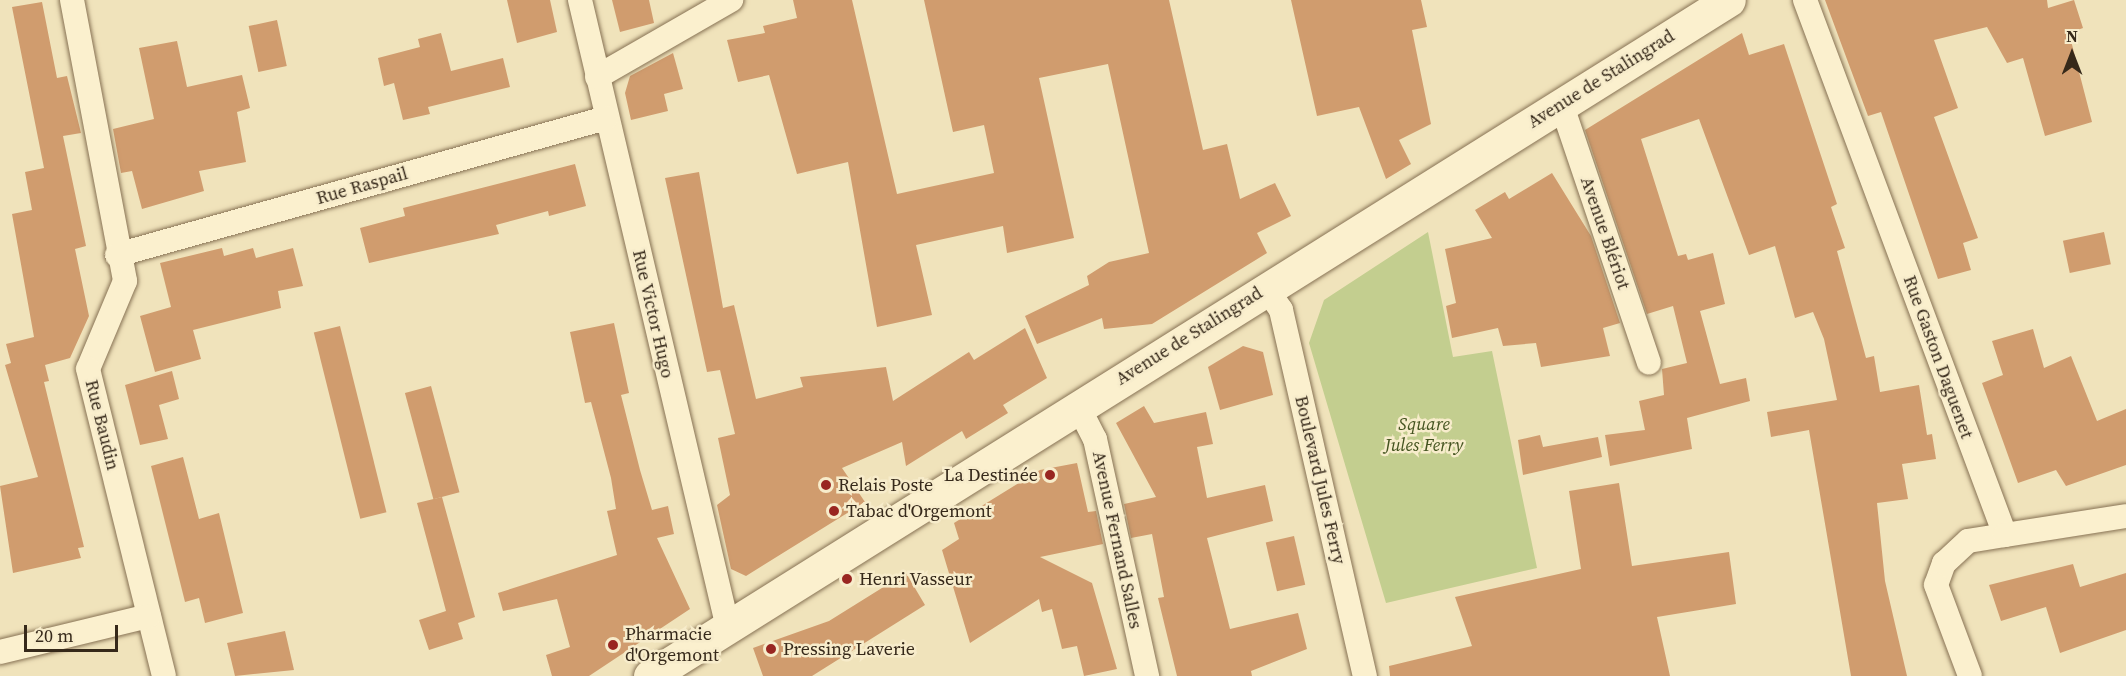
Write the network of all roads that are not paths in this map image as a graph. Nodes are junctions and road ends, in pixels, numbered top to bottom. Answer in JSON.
{"nodes":[{"id":1,"x":72,"y":0,"type":"edge"},
{"id":2,"x":580,"y":0,"type":"edge"},
{"id":3,"x":731,"y":0,"type":"edge"},
{"id":4,"x":1730,"y":0,"type":"edge"},
{"id":5,"x":1805,"y":0,"type":"edge"},
{"id":6,"x":597,"y":77,"type":"junction"},
{"id":7,"x":1561,"y":103,"type":"junction"},
{"id":8,"x":606,"y":118,"type":"junction"},
{"id":9,"x":117,"y":255,"type":"junction"},
{"id":10,"x":1265,"y":287,"type":"junction"},
{"id":11,"x":1649,"y":363,"type":"dead end"},
{"id":12,"x":1078,"y":406,"type":"junction"},
{"id":13,"x":2126,"y":516,"type":"edge"},
{"id":14,"x":2005,"y":535,"type":"junction"},
{"id":15,"x":149,"y":616,"type":"junction"},
{"id":16,"x":728,"y":628,"type":"junction"},
{"id":17,"x":0,"y":652,"type":"edge"},
{"id":18,"x":164,"y":676,"type":"edge"},
{"id":19,"x":650,"y":676,"type":"edge"},
{"id":20,"x":1147,"y":676,"type":"edge"},
{"id":21,"x":1365,"y":676,"type":"edge"},
{"id":22,"x":1970,"y":676,"type":"edge"}],
"edges":[{"from":1,"to":9,"type":"street","name":"Rue Baudin"},
{"from":2,"to":6,"type":"street","name":"Rue Victor Hugo"},
{"from":3,"to":6,"type":"street"},
{"from":4,"to":7,"type":"main road","name":"Avenue de Stalingrad"},
{"from":5,"to":14,"type":"street","name":"Rue Gaston Daguenet"},
{"from":6,"to":8,"type":"street","name":"Rue Victor Hugo"},
{"from":7,"to":10,"type":"main road","name":"Avenue de Stalingrad"},
{"from":7,"to":11,"type":"street","name":"Avenue Blériot"},
{"from":8,"to":9,"type":"street","name":"Rue Raspail"},
{"from":8,"to":16,"type":"street","name":"Rue Victor Hugo"},
{"from":9,"to":15,"type":"street","name":"Rue Baudin"},
{"from":10,"to":12,"type":"main road","name":"Avenue de Stalingrad"},
{"from":10,"to":21,"type":"street","name":"Boulevard Jules Ferry"},
{"from":12,"to":16,"type":"main road","name":"Avenue de Stalingrad"},
{"from":12,"to":20,"type":"street","name":"Avenue Fernand Salles"},
{"from":13,"to":14,"type":"street"},
{"from":14,"to":22,"type":"street"},
{"from":15,"to":17,"type":"street"},
{"from":15,"to":18,"type":"street","name":"Rue Baudin"},
{"from":16,"to":19,"type":"main road","name":"Avenue de Stalingrad"}]}
